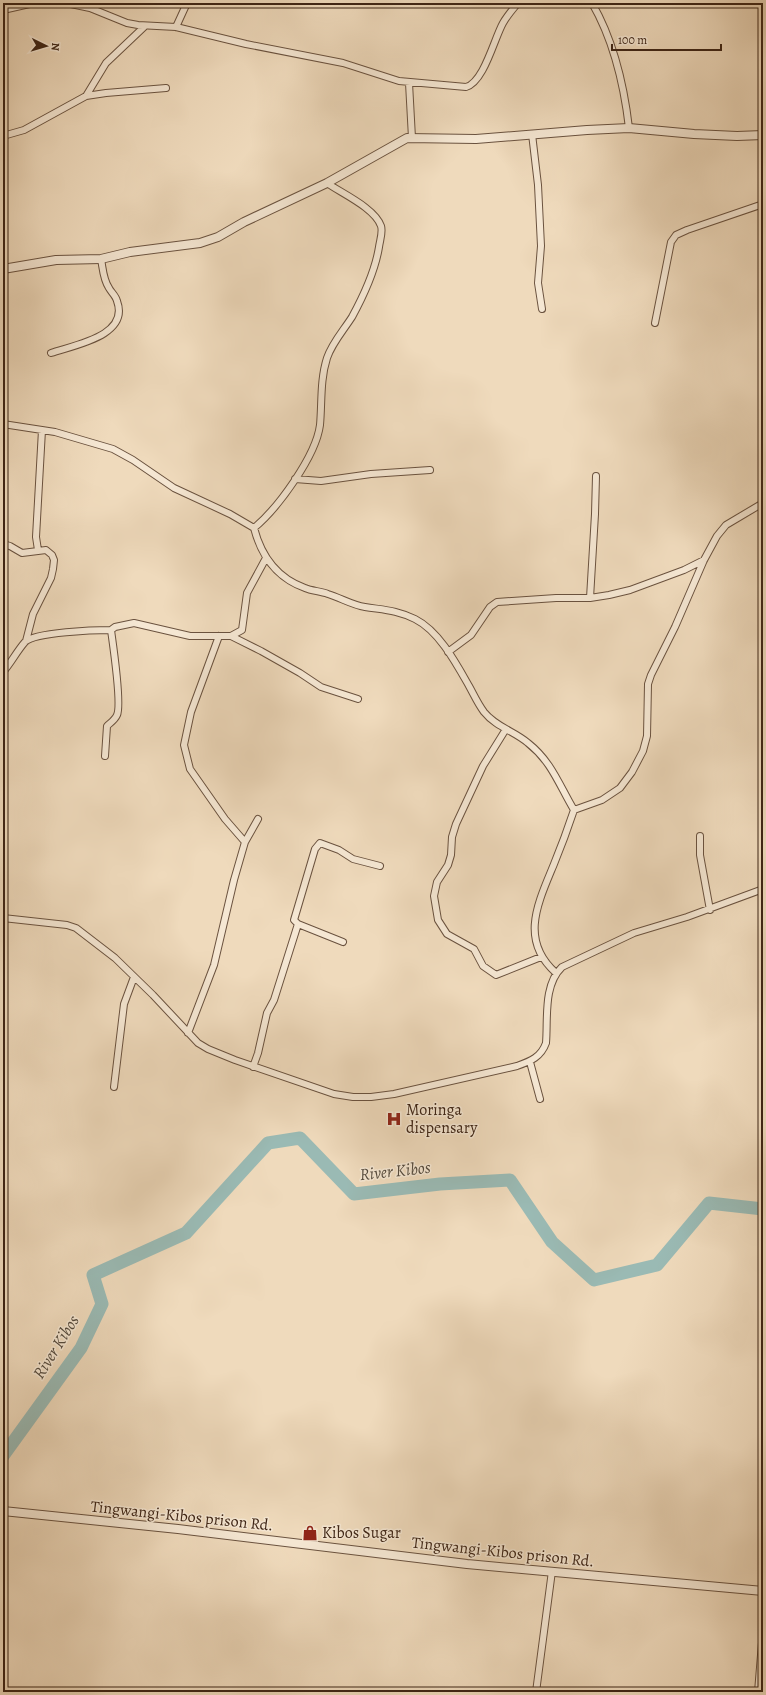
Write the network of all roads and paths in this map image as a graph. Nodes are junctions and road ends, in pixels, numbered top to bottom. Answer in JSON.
{"nodes":[{"id":1,"x":34,"y":3,"type":"edge"},
{"id":2,"x":66,"y":3,"type":"edge"},
{"id":3,"x":187,"y":3,"type":"edge"},
{"id":4,"x":518,"y":3,"type":"edge"},
{"id":5,"x":592,"y":3,"type":"edge"},
{"id":6,"x":3,"y":10,"type":"edge"},
{"id":7,"x":145,"y":26,"type":"junction"},
{"id":8,"x":176,"y":27,"type":"junction"},
{"id":9,"x":410,"y":83,"type":"junction"},
{"id":10,"x":166,"y":88,"type":"dead end"},
{"id":11,"x":86,"y":96,"type":"junction"},
{"id":12,"x":629,"y":128,"type":"junction"},
{"id":13,"x":532,"y":134,"type":"junction"},
{"id":14,"x":763,"y":135,"type":"edge"},
{"id":15,"x":3,"y":136,"type":"edge"},
{"id":16,"x":412,"y":138,"type":"junction"},
{"id":17,"x":327,"y":183,"type":"junction"},
{"id":18,"x":763,"y":204,"type":"edge"},
{"id":19,"x":102,"y":258,"type":"junction"},
{"id":20,"x":3,"y":269,"type":"edge"},
{"id":21,"x":542,"y":309,"type":"dead end"},
{"id":22,"x":655,"y":323,"type":"dead end"},
{"id":23,"x":51,"y":353,"type":"dead end"},
{"id":24,"x":3,"y":424,"type":"edge"},
{"id":25,"x":42,"y":430,"type":"junction"},
{"id":26,"x":430,"y":470,"type":"dead end"},
{"id":27,"x":596,"y":476,"type":"dead end"},
{"id":28,"x":295,"y":479,"type":"junction"},
{"id":29,"x":763,"y":503,"type":"edge"},
{"id":30,"x":254,"y":528,"type":"junction"},
{"id":31,"x":3,"y":544,"type":"edge"},
{"id":32,"x":38,"y":550,"type":"junction"},
{"id":33,"x":266,"y":558,"type":"junction"},
{"id":34,"x":704,"y":560,"type":"junction"},
{"id":35,"x":590,"y":598,"type":"junction"},
{"id":36,"x":111,"y":630,"type":"junction"},
{"id":37,"x":219,"y":636,"type":"junction"},
{"id":38,"x":231,"y":636,"type":"junction"},
{"id":39,"x":26,"y":641,"type":"junction"},
{"id":40,"x":448,"y":652,"type":"junction"},
{"id":41,"x":3,"y":672,"type":"edge"},
{"id":42,"x":358,"y":699,"type":"dead end"},
{"id":43,"x":506,"y":729,"type":"junction"},
{"id":44,"x":105,"y":756,"type":"dead end"},
{"id":45,"x":574,"y":810,"type":"junction"},
{"id":46,"x":258,"y":819,"type":"dead end"},
{"id":47,"x":700,"y":836,"type":"dead end"},
{"id":48,"x":245,"y":842,"type":"junction"},
{"id":49,"x":380,"y":866,"type":"dead end"},
{"id":50,"x":763,"y":889,"type":"edge"},
{"id":51,"x":710,"y":910,"type":"junction"},
{"id":52,"x":3,"y":918,"type":"edge"},
{"id":53,"x":298,"y":924,"type":"junction"},
{"id":54,"x":343,"y":942,"type":"dead end"},
{"id":55,"x":541,"y":957,"type":"junction"},
{"id":56,"x":556,"y":973,"type":"junction"},
{"id":57,"x":134,"y":977,"type":"junction"},
{"id":58,"x":188,"y":1033,"type":"junction"},
{"id":59,"x":530,"y":1062,"type":"junction"},
{"id":60,"x":253,"y":1067,"type":"junction"},
{"id":61,"x":114,"y":1088,"type":"dead end"},
{"id":62,"x":540,"y":1098,"type":"dead end"},
{"id":63,"x":3,"y":1511,"type":"edge"},
{"id":64,"x":552,"y":1571,"type":"junction"},
{"id":65,"x":763,"y":1592,"type":"edge"},
{"id":66,"x":763,"y":1630,"type":"edge"},
{"id":67,"x":536,"y":1692,"type":"edge"},
{"id":68,"x":758,"y":1692,"type":"edge"}],
"edges":[{"from":1,"to":6,"type":"street"},
{"from":2,"to":7,"type":"street"},
{"from":3,"to":8,"type":"street"},
{"from":4,"to":9,"type":"street"},
{"from":5,"to":12,"type":"street"},
{"from":7,"to":8,"type":"street"},
{"from":7,"to":11,"type":"street"},
{"from":8,"to":9,"type":"street"},
{"from":9,"to":16,"type":"street"},
{"from":10,"to":11,"type":"street"},
{"from":11,"to":15,"type":"street"},
{"from":12,"to":13,"type":"street"},
{"from":12,"to":14,"type":"street"},
{"from":13,"to":16,"type":"street"},
{"from":13,"to":21,"type":"street"},
{"from":16,"to":17,"type":"street"},
{"from":17,"to":19,"type":"street"},
{"from":17,"to":28,"type":"street"},
{"from":18,"to":22,"type":"street"},
{"from":19,"to":20,"type":"street"},
{"from":19,"to":23,"type":"street"},
{"from":24,"to":25,"type":"street"},
{"from":25,"to":30,"type":"street"},
{"from":25,"to":32,"type":"street"},
{"from":26,"to":28,"type":"street"},
{"from":27,"to":35,"type":"street"},
{"from":28,"to":30,"type":"street"},
{"from":29,"to":34,"type":"street"},
{"from":30,"to":33,"type":"street"},
{"from":31,"to":32,"type":"street"},
{"from":32,"to":39,"type":"street"},
{"from":33,"to":38,"type":"street"},
{"from":33,"to":40,"type":"street"},
{"from":34,"to":35,"type":"street"},
{"from":34,"to":45,"type":"street"},
{"from":35,"to":40,"type":"street"},
{"from":36,"to":37,"type":"street"},
{"from":36,"to":39,"type":"street"},
{"from":36,"to":44,"type":"street"},
{"from":37,"to":38,"type":"street"},
{"from":37,"to":48,"type":"street"},
{"from":38,"to":42,"type":"street"},
{"from":39,"to":41,"type":"street"},
{"from":40,"to":43,"type":"street"},
{"from":43,"to":45,"type":"street"},
{"from":43,"to":55,"type":"street"},
{"from":45,"to":55,"type":"street"},
{"from":46,"to":48,"type":"street"},
{"from":47,"to":51,"type":"street"},
{"from":48,"to":58,"type":"street"},
{"from":49,"to":53,"type":"street"},
{"from":50,"to":51,"type":"street"},
{"from":51,"to":56,"type":"street"},
{"from":52,"to":57,"type":"street"},
{"from":53,"to":54,"type":"street"},
{"from":53,"to":60,"type":"street"},
{"from":55,"to":56,"type":"street"},
{"from":56,"to":59,"type":"street"},
{"from":57,"to":58,"type":"street"},
{"from":57,"to":61,"type":"street"},
{"from":58,"to":60,"type":"street"},
{"from":59,"to":60,"type":"street"},
{"from":59,"to":62,"type":"street"},
{"from":63,"to":64,"type":"street","name":"Tingwangi-Kibos prison Rd."},
{"from":64,"to":65,"type":"street","name":"Tingwangi-Kibos prison Rd."},
{"from":64,"to":67,"type":"street"},
{"from":66,"to":68,"type":"street"}]}
